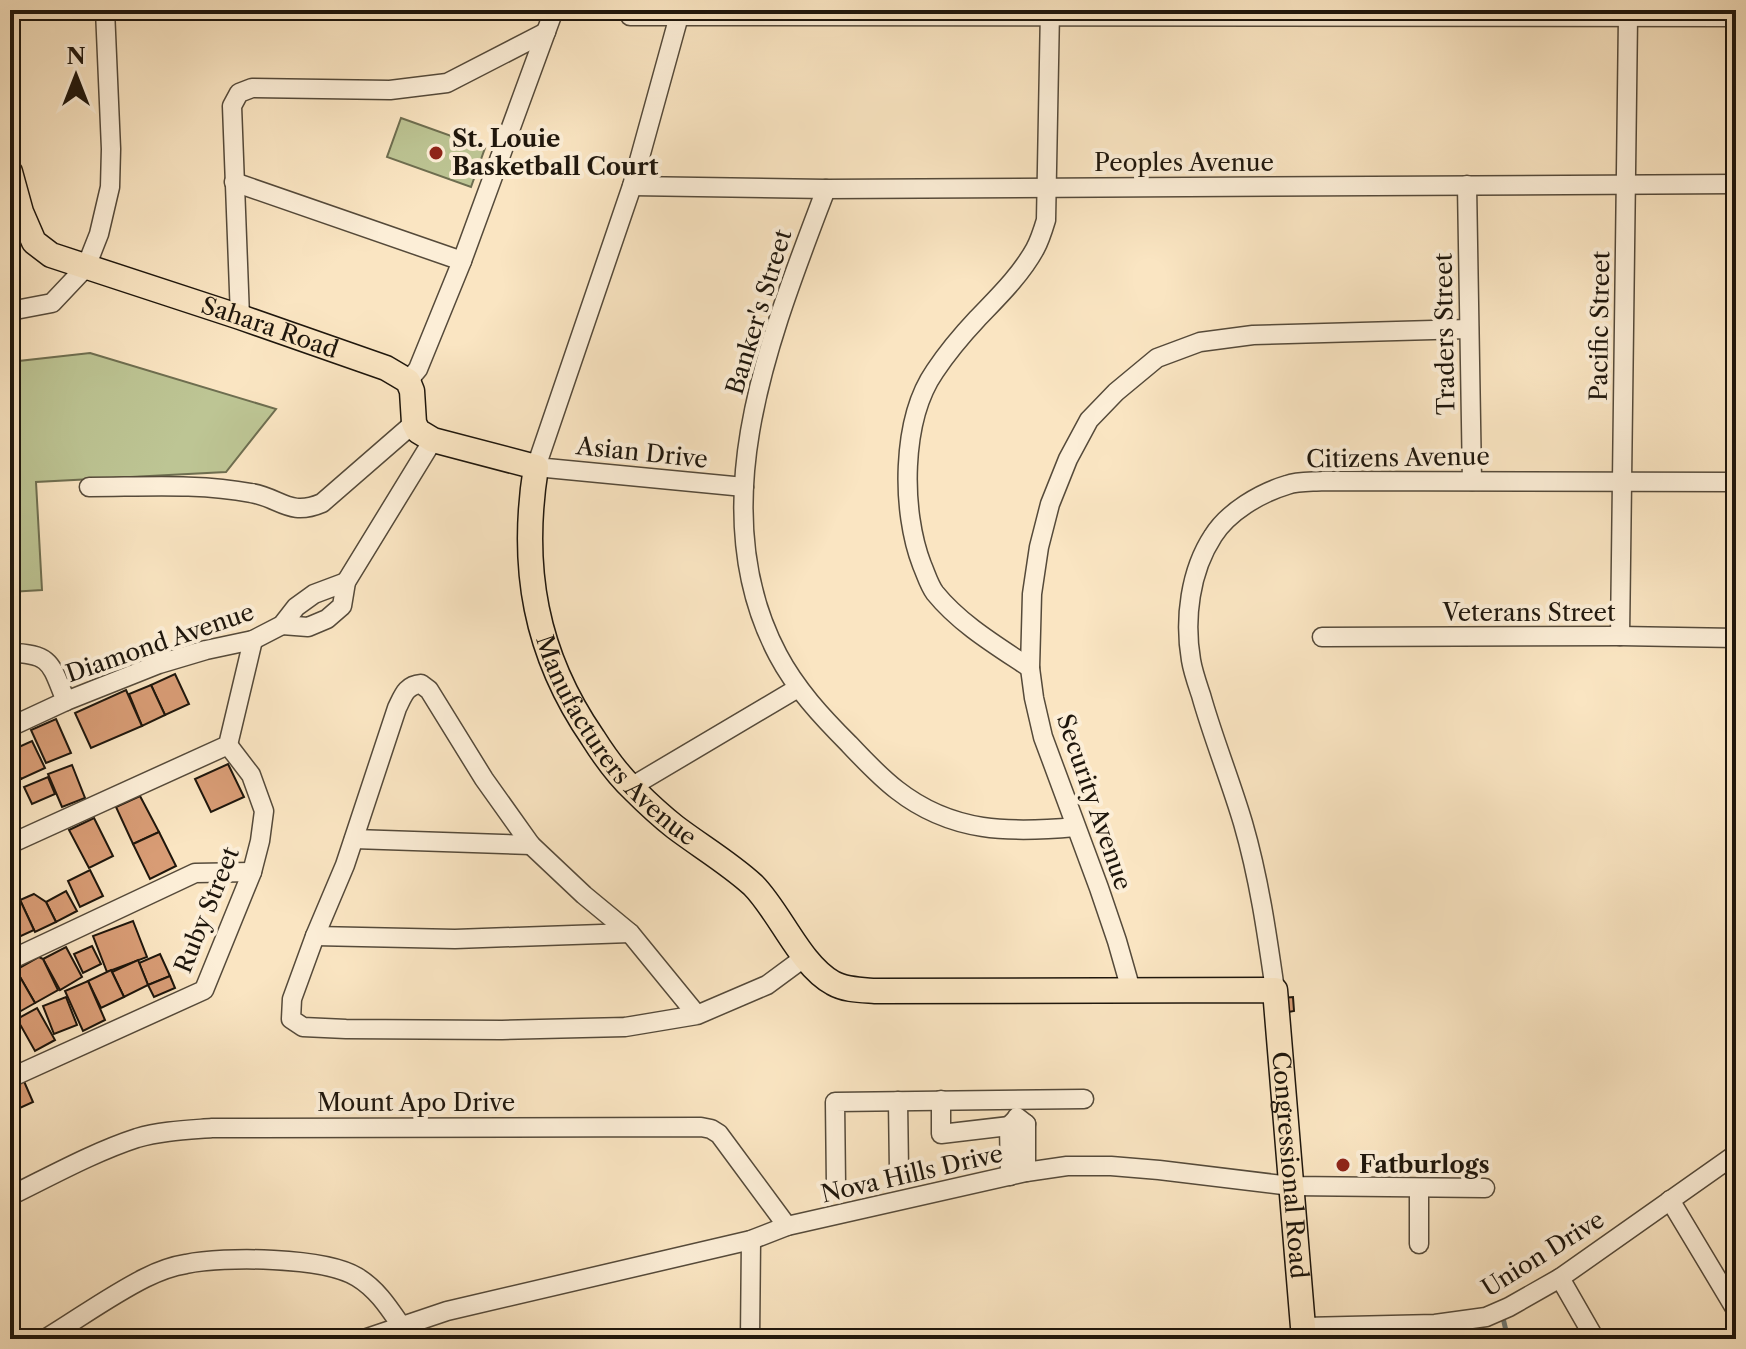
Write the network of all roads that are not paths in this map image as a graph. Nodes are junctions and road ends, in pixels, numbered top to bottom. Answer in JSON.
{"nodes":[{"id":1,"x":105,"y":10,"type":"edge"},
{"id":2,"x":554,"y":10,"type":"edge"},
{"id":3,"x":1050,"y":13,"type":"edge"},
{"id":4,"x":630,"y":16,"type":"dead end"},
{"id":5,"x":679,"y":16,"type":"junction"},
{"id":6,"x":1628,"y":17,"type":"junction"},
{"id":7,"x":1736,"y":17,"type":"edge"},
{"id":8,"x":546,"y":32,"type":"junction"},
{"id":9,"x":10,"y":172,"type":"edge"},
{"id":10,"x":234,"y":182,"type":"junction"},
{"id":11,"x":1736,"y":184,"type":"edge"},
{"id":12,"x":1467,"y":185,"type":"junction"},
{"id":13,"x":1626,"y":185,"type":"junction"},
{"id":14,"x":632,"y":186,"type":"junction"},
{"id":15,"x":1048,"y":188,"type":"junction"},
{"id":16,"x":826,"y":189,"type":"junction"},
{"id":17,"x":462,"y":261,"type":"junction"},
{"id":18,"x":86,"y":267,"type":"junction"},
{"id":19,"x":10,"y":311,"type":"edge"},
{"id":20,"x":240,"y":317,"type":"junction"},
{"id":21,"x":1469,"y":329,"type":"junction"},
{"id":22,"x":408,"y":381,"type":"junction"},
{"id":23,"x":414,"y":423,"type":"junction"},
{"id":24,"x":433,"y":440,"type":"junction"},
{"id":25,"x":536,"y":467,"type":"junction"},
{"id":26,"x":1472,"y":481,"type":"junction"},
{"id":27,"x":1622,"y":482,"type":"junction"},
{"id":28,"x":1736,"y":482,"type":"edge"},
{"id":29,"x":89,"y":487,"type":"dead end"},
{"id":30,"x":744,"y":487,"type":"junction"},
{"id":31,"x":346,"y":582,"type":"junction"},
{"id":32,"x":282,"y":625,"type":"junction"},
{"id":33,"x":1620,"y":636,"type":"junction"},
{"id":34,"x":1322,"y":637,"type":"dead end"},
{"id":35,"x":1736,"y":638,"type":"edge"},
{"id":36,"x":253,"y":640,"type":"junction"},
{"id":37,"x":10,"y":653,"type":"edge"},
{"id":38,"x":1030,"y":668,"type":"junction"},
{"id":39,"x":798,"y":688,"type":"junction"},
{"id":40,"x":66,"y":701,"type":"junction"},
{"id":41,"x":10,"y":727,"type":"edge"},
{"id":42,"x":228,"y":745,"type":"junction"},
{"id":43,"x":631,"y":787,"type":"junction"},
{"id":44,"x":1075,"y":827,"type":"junction"},
{"id":45,"x":354,"y":839,"type":"junction"},
{"id":46,"x":10,"y":844,"type":"edge"},
{"id":47,"x":531,"y":845,"type":"junction"},
{"id":48,"x":252,"y":872,"type":"junction"},
{"id":49,"x":630,"y":933,"type":"junction"},
{"id":50,"x":315,"y":936,"type":"junction"},
{"id":51,"x":805,"y":957,"type":"junction"},
{"id":52,"x":10,"y":960,"type":"edge"},
{"id":53,"x":1131,"y":990,"type":"junction"},
{"id":54,"x":1275,"y":990,"type":"junction"},
{"id":55,"x":697,"y":1015,"type":"junction"},
{"id":56,"x":10,"y":1078,"type":"edge"},
{"id":57,"x":1084,"y":1099,"type":"dead end"},
{"id":58,"x":941,"y":1100,"type":"junction"},
{"id":59,"x":898,"y":1101,"type":"junction"},
{"id":60,"x":1017,"y":1117,"type":"junction"},
{"id":61,"x":1736,"y":1154,"type":"edge"},
{"id":62,"x":899,"y":1171,"type":"dead end"},
{"id":63,"x":1018,"y":1174,"type":"junction"},
{"id":64,"x":836,"y":1185,"type":"dead end"},
{"id":65,"x":1291,"y":1186,"type":"junction"},
{"id":66,"x":1419,"y":1188,"type":"junction"},
{"id":67,"x":1485,"y":1188,"type":"dead end"},
{"id":68,"x":10,"y":1196,"type":"edge"},
{"id":69,"x":1670,"y":1200,"type":"junction"},
{"id":70,"x":787,"y":1226,"type":"junction"},
{"id":71,"x":751,"y":1240,"type":"junction"},
{"id":72,"x":1419,"y":1244,"type":"dead end"},
{"id":73,"x":1560,"y":1278,"type":"junction"},
{"id":74,"x":1736,"y":1310,"type":"edge"},
{"id":75,"x":402,"y":1327,"type":"junction"},
{"id":76,"x":1304,"y":1333,"type":"edge"},
{"id":77,"x":45,"y":1339,"type":"edge"},
{"id":78,"x":364,"y":1339,"type":"edge"},
{"id":79,"x":750,"y":1339,"type":"edge"},
{"id":80,"x":1595,"y":1339,"type":"edge"}],
"edges":[{"from":1,"to":18,"type":"street"},
{"from":2,"to":8,"type":"street"},
{"from":3,"to":5,"type":"street"},
{"from":3,"to":6,"type":"street"},
{"from":3,"to":15,"type":"street"},
{"from":4,"to":5,"type":"street"},
{"from":5,"to":14,"type":"street","name":"Manufacturers Avenue"},
{"from":6,"to":7,"type":"street"},
{"from":6,"to":13,"type":"street","name":"Pacific Street"},
{"from":8,"to":10,"type":"street"},
{"from":8,"to":17,"type":"street"},
{"from":9,"to":18,"type":"main road","name":"Sahara Road"},
{"from":10,"to":17,"type":"street"},
{"from":10,"to":20,"type":"street"},
{"from":11,"to":13,"type":"street","name":"Peoples Avenue"},
{"from":12,"to":13,"type":"street","name":"Peoples Avenue"},
{"from":12,"to":15,"type":"street","name":"Peoples Avenue"},
{"from":12,"to":21,"type":"street","name":"Traders Street"},
{"from":13,"to":27,"type":"street","name":"Pacific Street"},
{"from":14,"to":16,"type":"street","name":"Peoples Avenue"},
{"from":14,"to":25,"type":"street","name":"Manufacturers Avenue"},
{"from":15,"to":16,"type":"street","name":"Peoples Avenue"},
{"from":15,"to":38,"type":"street"},
{"from":16,"to":30,"type":"street","name":"Banker's Street"},
{"from":17,"to":22,"type":"street"},
{"from":18,"to":19,"type":"street"},
{"from":18,"to":20,"type":"main road","name":"Sahara Road"},
{"from":20,"to":22,"type":"main road","name":"Sahara Road"},
{"from":21,"to":26,"type":"street","name":"Traders Street"},
{"from":21,"to":38,"type":"street","name":"Security Avenue"},
{"from":22,"to":23,"type":"main road"},
{"from":23,"to":24,"type":"main road"},
{"from":23,"to":29,"type":"street"},
{"from":24,"to":25,"type":"main road"},
{"from":24,"to":31,"type":"street","name":"Diamond Avenue"},
{"from":25,"to":30,"type":"street","name":"Asian Drive"},
{"from":25,"to":43,"type":"main road","name":"Manufacturers Avenue"},
{"from":26,"to":27,"type":"street","name":"Citizens Avenue"},
{"from":26,"to":54,"type":"street","name":"Citizens Avenue"},
{"from":27,"to":28,"type":"street","name":"Citizens Avenue"},
{"from":27,"to":33,"type":"street","name":"Pacific Street"},
{"from":30,"to":39,"type":"street","name":"Banker's Street"},
{"from":31,"to":32,"type":"street","name":"Diamond Avenue"},
{"from":31,"to":32,"type":"street","name":"Diamond Avenue"},
{"from":32,"to":36,"type":"street","name":"Diamond Avenue"},
{"from":33,"to":34,"type":"street","name":"Veterans Street"},
{"from":33,"to":35,"type":"street","name":"Veterans Street"},
{"from":36,"to":40,"type":"street","name":"Diamond Avenue"},
{"from":36,"to":42,"type":"street"},
{"from":37,"to":40,"type":"street"},
{"from":38,"to":44,"type":"street","name":"Security Avenue"},
{"from":39,"to":43,"type":"street"},
{"from":39,"to":44,"type":"street","name":"Banker's Street"},
{"from":40,"to":41,"type":"street","name":"Diamond Avenue"},
{"from":42,"to":46,"type":"street"},
{"from":42,"to":48,"type":"street","name":"Ruby Street"},
{"from":43,"to":51,"type":"main road","name":"Manufacturers Avenue"},
{"from":44,"to":53,"type":"street","name":"Security Avenue"},
{"from":45,"to":47,"type":"street"},
{"from":45,"to":47,"type":"street"},
{"from":45,"to":50,"type":"street"},
{"from":47,"to":49,"type":"street"},
{"from":48,"to":52,"type":"street"},
{"from":48,"to":56,"type":"street","name":"Ruby Street"},
{"from":49,"to":50,"type":"street"},
{"from":49,"to":55,"type":"street"},
{"from":50,"to":55,"type":"street"},
{"from":51,"to":53,"type":"main road","name":"Manufacturers Avenue"},
{"from":51,"to":55,"type":"street"},
{"from":53,"to":54,"type":"main road","name":"Manufacturers Avenue"},
{"from":54,"to":65,"type":"main road","name":"Congressional Road"},
{"from":57,"to":60,"type":"street"},
{"from":58,"to":59,"type":"street"},
{"from":58,"to":60,"type":"street"},
{"from":58,"to":60,"type":"street"},
{"from":59,"to":62,"type":"street"},
{"from":59,"to":64,"type":"street"},
{"from":60,"to":63,"type":"street"},
{"from":61,"to":69,"type":"street","name":"Union Drive"},
{"from":63,"to":65,"type":"street","name":"Nova Hills Drive"},
{"from":63,"to":70,"type":"street","name":"Nova Hills Drive"},
{"from":65,"to":66,"type":"street","name":"Nova Hills Drive"},
{"from":65,"to":76,"type":"main road","name":"Congressional Road"},
{"from":66,"to":67,"type":"street","name":"Nova Hills Drive"},
{"from":66,"to":72,"type":"street"},
{"from":68,"to":70,"type":"street","name":"Mount Apo Drive"},
{"from":69,"to":73,"type":"street","name":"Union Drive"},
{"from":69,"to":74,"type":"street"},
{"from":70,"to":71,"type":"street","name":"Nova Hills Drive"},
{"from":71,"to":75,"type":"street","name":"Nova Hills Drive"},
{"from":71,"to":79,"type":"street"},
{"from":73,"to":76,"type":"street","name":"Union Drive"},
{"from":73,"to":80,"type":"street"},
{"from":75,"to":77,"type":"street"},
{"from":75,"to":78,"type":"street","name":"Nova Hills Drive"}]}
